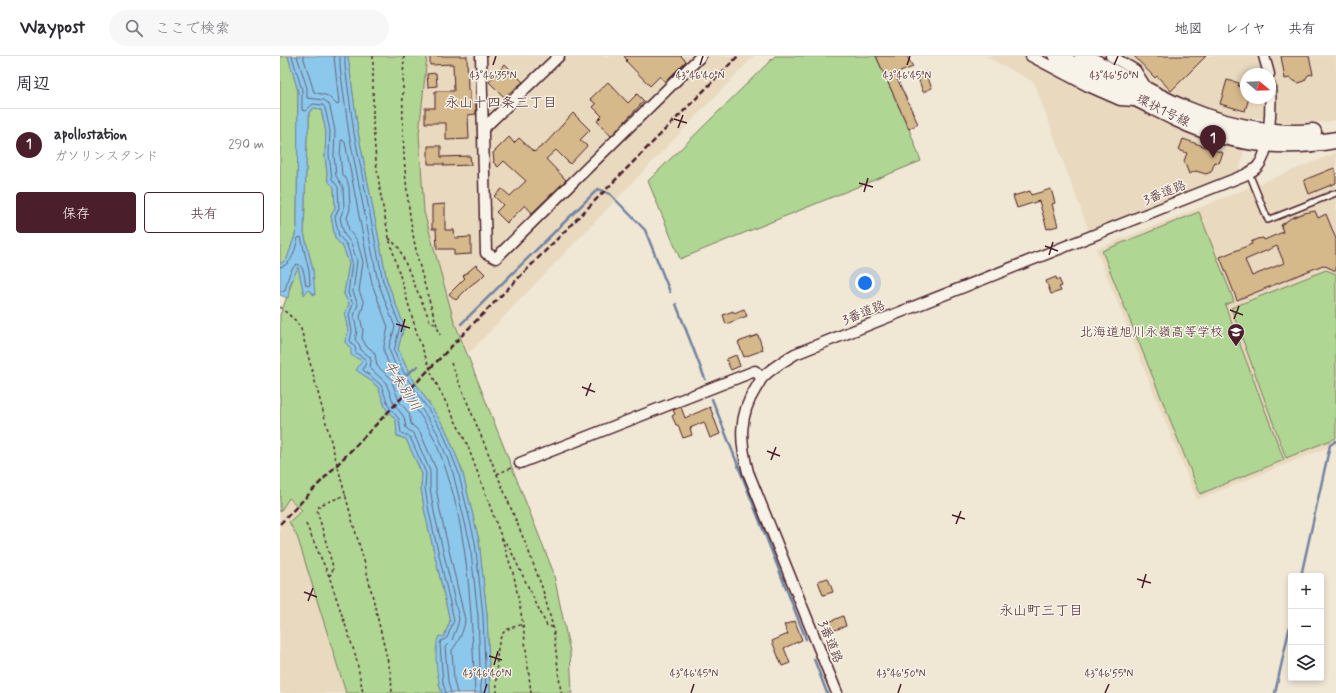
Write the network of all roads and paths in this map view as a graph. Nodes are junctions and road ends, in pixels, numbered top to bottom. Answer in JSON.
{"nodes":[{"id":1,"x":373,"y":56,"type":"edge"},
{"id":2,"x":404,"y":56,"type":"edge"},
{"id":3,"x":481,"y":56,"type":"edge"},
{"id":4,"x":559,"y":56,"type":"edge"},
{"id":5,"x":700,"y":56,"type":"edge"},
{"id":6,"x":1031,"y":56,"type":"edge"},
{"id":7,"x":1057,"y":56,"type":"edge"},
{"id":8,"x":1111,"y":56,"type":"edge"},
{"id":9,"x":1264,"y":56,"type":"edge"},
{"id":10,"x":1089,"y":64,"type":"edge"},
{"id":11,"x":1267,"y":68,"type":"edge"},
{"id":12,"x":1147,"y":98,"type":"junction"},
{"id":13,"x":1270,"y":104,"type":"edge"},
{"id":14,"x":483,"y":129,"type":"junction"},
{"id":15,"x":1336,"y":129,"type":"edge"},
{"id":16,"x":1267,"y":138,"type":"junction"},
{"id":17,"x":1336,"y":140,"type":"edge"},
{"id":18,"x":1249,"y":173,"type":"junction"},
{"id":19,"x":1336,"y":193,"type":"edge"},
{"id":20,"x":389,"y":238,"type":"junction"},
{"id":21,"x":280,"y":307,"type":"edge"},
{"id":22,"x":437,"y":326,"type":"junction"},
{"id":23,"x":440,"y":335,"type":"dead end"},
{"id":24,"x":451,"y":363,"type":"dead end"},
{"id":25,"x":762,"y":378,"type":"junction"},
{"id":26,"x":520,"y":463,"type":"dead end"},
{"id":27,"x":510,"y":469,"type":"dead end"},
{"id":28,"x":497,"y":474,"type":"junction"},
{"id":29,"x":346,"y":496,"type":"junction"},
{"id":30,"x":306,"y":524,"type":"dead end"},
{"id":31,"x":501,"y":536,"type":"junction"},
{"id":32,"x":329,"y":576,"type":"junction"},
{"id":33,"x":523,"y":624,"type":"junction"},
{"id":34,"x":553,"y":626,"type":"junction"},
{"id":35,"x":364,"y":693,"type":"edge"},
{"id":36,"x":392,"y":693,"type":"edge"},
{"id":37,"x":497,"y":693,"type":"edge"},
{"id":38,"x":531,"y":693,"type":"edge"},
{"id":39,"x":561,"y":693,"type":"edge"},
{"id":40,"x":836,"y":693,"type":"edge"}],
"edges":[{"from":1,"to":20,"type":"path"},
{"from":2,"to":22,"type":"path"},
{"from":3,"to":14,"type":"street"},
{"from":4,"to":14,"type":"street"},
{"from":5,"to":14,"type":"street"},
{"from":6,"to":12,"type":"street"},
{"from":7,"to":10,"type":"main road","name":"環状1号線"},
{"from":8,"to":12,"type":"street"},
{"from":9,"to":11,"type":"street"},
{"from":10,"to":12,"type":"main road","name":"環状1号線"},
{"from":12,"to":16,"type":"main road","name":"環状1号線"},
{"from":13,"to":16,"type":"street","name":"3番道路"},
{"from":15,"to":16,"type":"main road","name":"環状1号線"},
{"from":16,"to":17,"type":"main road","name":"環状1号線"},
{"from":16,"to":18,"type":"street","name":"3番道路"},
{"from":18,"to":19,"type":"lane"},
{"from":18,"to":25,"type":"street","name":"3番道路"},
{"from":20,"to":22,"type":"path"},
{"from":20,"to":31,"type":"path"},
{"from":21,"to":29,"type":"path"},
{"from":22,"to":23,"type":"path"},
{"from":24,"to":28,"type":"path"},
{"from":25,"to":26,"type":"street"},
{"from":25,"to":40,"type":"street","name":"3番道路"},
{"from":27,"to":28,"type":"path"},
{"from":28,"to":34,"type":"path"},
{"from":29,"to":32,"type":"path"},
{"from":29,"to":36,"type":"path"},
{"from":30,"to":32,"type":"path"},
{"from":31,"to":33,"type":"path"},
{"from":31,"to":34,"type":"path"},
{"from":32,"to":35,"type":"path"},
{"from":33,"to":37,"type":"path"},
{"from":33,"to":38,"type":"path"},
{"from":34,"to":39,"type":"path"}]}
